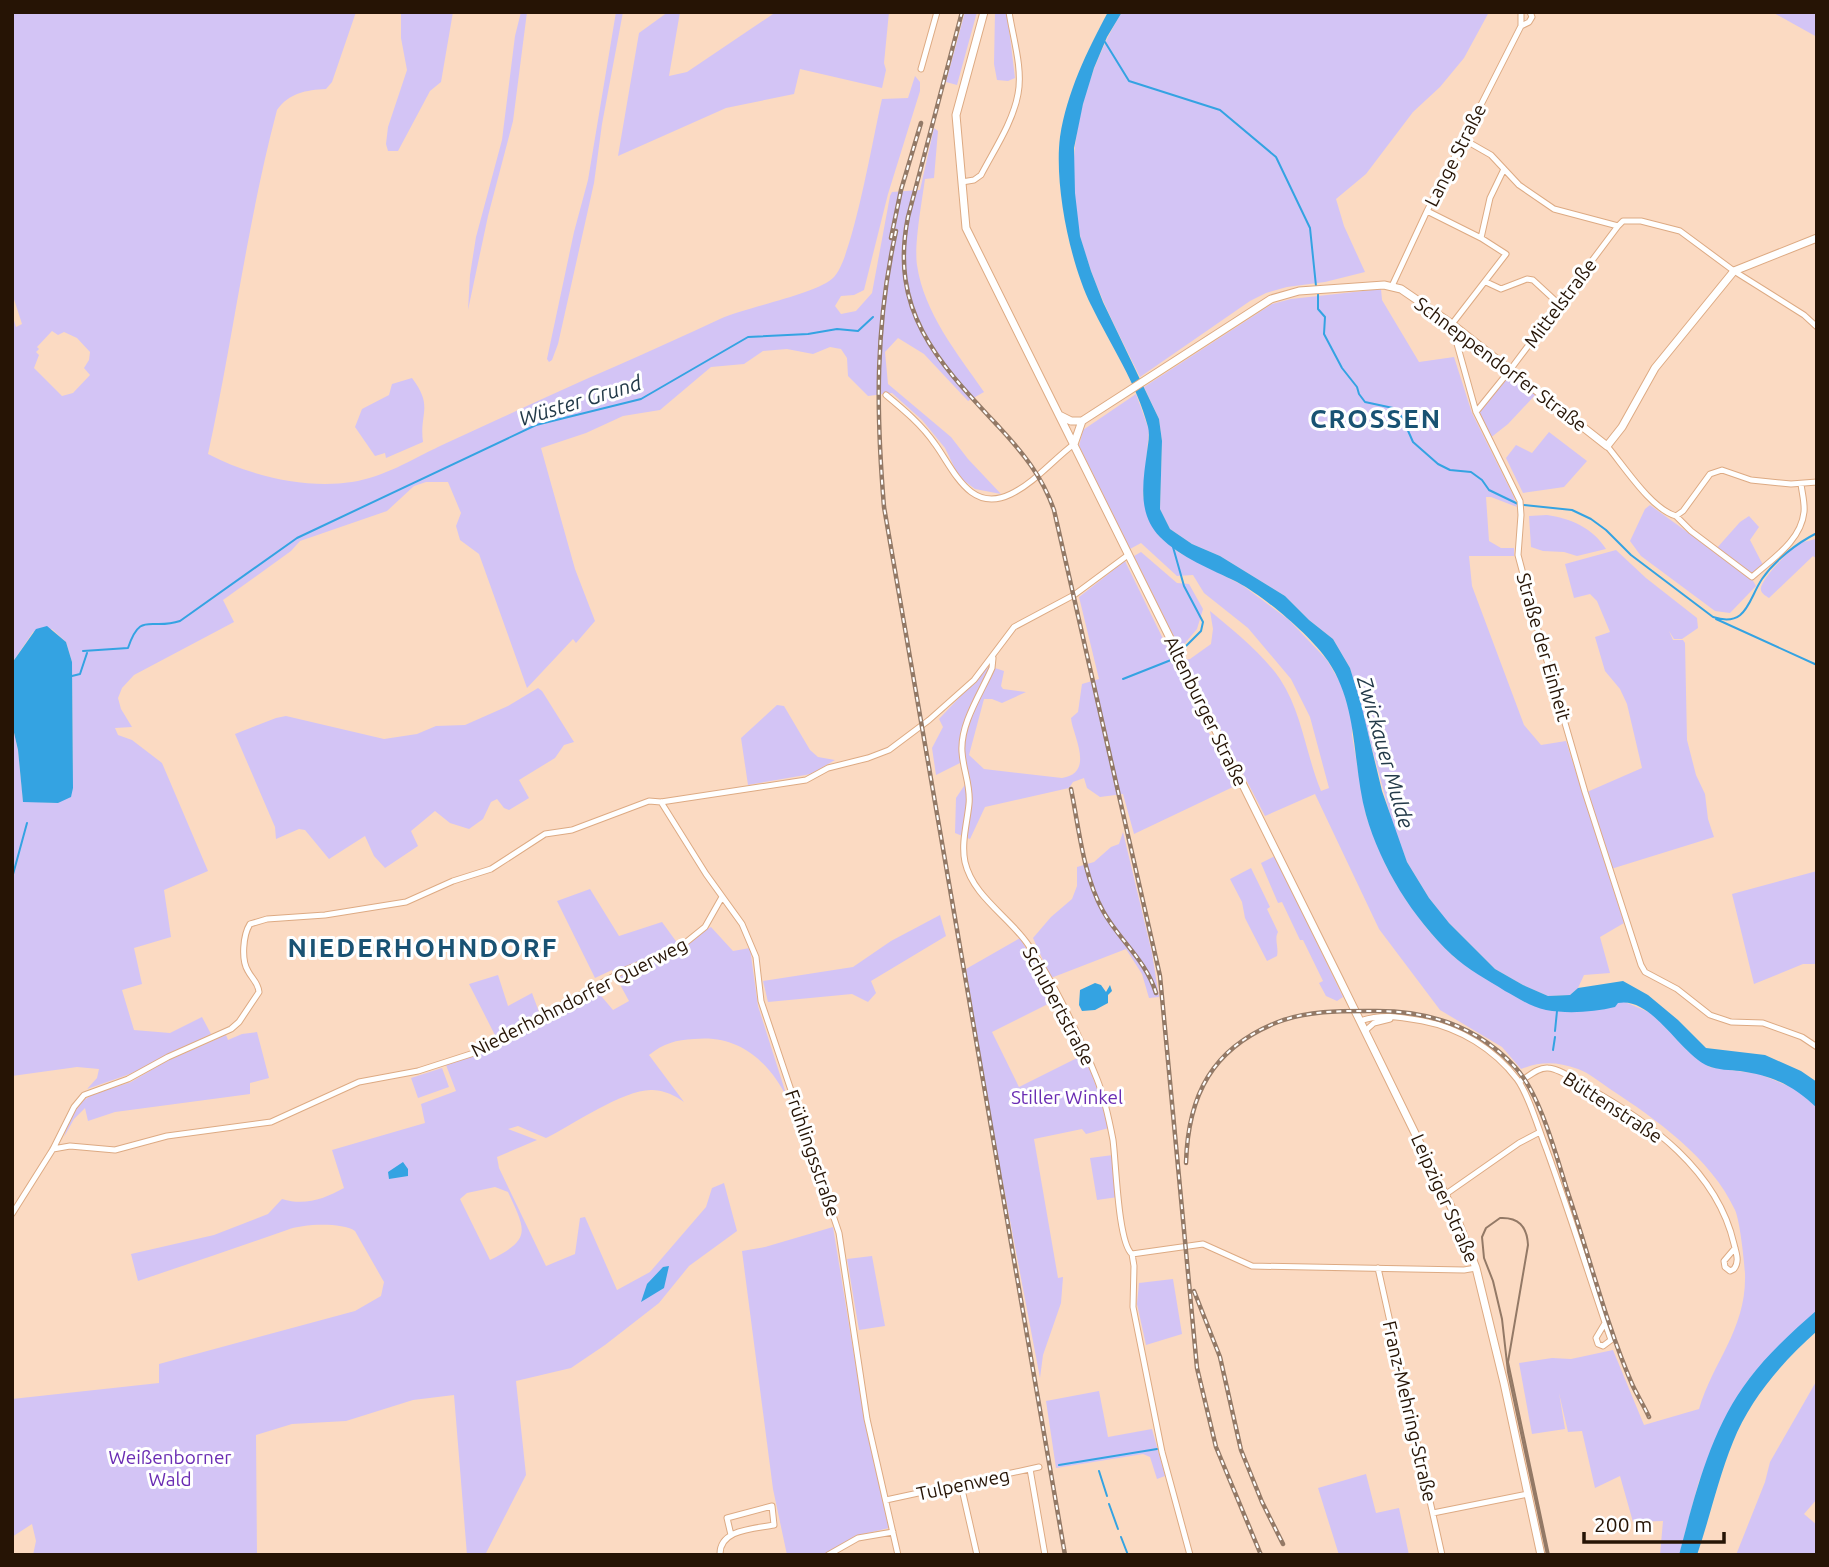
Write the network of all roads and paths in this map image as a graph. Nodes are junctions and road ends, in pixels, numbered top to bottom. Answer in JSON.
{"nodes":[{"id":1,"x":937,"y":12,"type":"edge"},
{"id":2,"x":984,"y":12,"type":"edge"},
{"id":3,"x":1009,"y":12,"type":"edge"},
{"id":4,"x":1521,"y":12,"type":"edge"},
{"id":5,"x":1530,"y":12,"type":"edge"},
{"id":6,"x":1521,"y":26,"type":"junction"},
{"id":7,"x":921,"y":69,"type":"dead end"},
{"id":8,"x":1463,"y":139,"type":"junction"},
{"id":9,"x":1504,"y":169,"type":"junction"},
{"id":10,"x":962,"y":182,"type":"junction"},
{"id":11,"x":1427,"y":211,"type":"junction"},
{"id":12,"x":1618,"y":226,"type":"junction"},
{"id":13,"x":1481,"y":238,"type":"junction"},
{"id":14,"x":1817,"y":238,"type":"edge"},
{"id":15,"x":1734,"y":271,"type":"junction"},
{"id":16,"x":1486,"y":282,"type":"junction"},
{"id":17,"x":1392,"y":286,"type":"junction"},
{"id":18,"x":1559,"y":304,"type":"junction"},
{"id":19,"x":1452,"y":324,"type":"junction"},
{"id":20,"x":1817,"y":327,"type":"edge"},
{"id":21,"x":1510,"y":370,"type":"junction"},
{"id":22,"x":886,"y":395,"type":"dead end"},
{"id":23,"x":1476,"y":412,"type":"junction"},
{"id":24,"x":1058,"y":415,"type":"junction"},
{"id":25,"x":1083,"y":421,"type":"junction"},
{"id":26,"x":1074,"y":444,"type":"junction"},
{"id":27,"x":1607,"y":446,"type":"junction"},
{"id":28,"x":1817,"y":482,"type":"edge"},
{"id":29,"x":1801,"y":484,"type":"junction"},
{"id":30,"x":1676,"y":516,"type":"junction"},
{"id":31,"x":1128,"y":555,"type":"junction"},
{"id":32,"x":994,"y":654,"type":"junction"},
{"id":33,"x":661,"y":802,"type":"junction"},
{"id":34,"x":722,"y":897,"type":"junction"},
{"id":35,"x":1339,"y":978,"type":"joint"},
{"id":36,"x":1400,"y":1017,"type":"junction"},
{"id":37,"x":1360,"y":1021,"type":"junction"},
{"id":38,"x":1365,"y":1031,"type":"junction"},
{"id":39,"x":1817,"y":1047,"type":"edge"},
{"id":40,"x":1519,"y":1082,"type":"junction"},
{"id":41,"x":1540,"y":1132,"type":"junction"},
{"id":42,"x":53,"y":1149,"type":"junction"},
{"id":43,"x":1446,"y":1195,"type":"junction"},
{"id":44,"x":12,"y":1213,"type":"edge"},
{"id":45,"x":1735,"y":1248,"type":"dead end"},
{"id":46,"x":1132,"y":1254,"type":"junction"},
{"id":47,"x":1378,"y":1268,"type":"junction"},
{"id":48,"x":1476,"y":1268,"type":"junction"},
{"id":49,"x":1605,"y":1323,"type":"dead end"},
{"id":50,"x":1040,"y":1467,"type":"dead end"},
{"id":51,"x":1030,"y":1469,"type":"junction"},
{"id":52,"x":961,"y":1485,"type":"junction"},
{"id":53,"x":1528,"y":1494,"type":"junction"},
{"id":54,"x":886,"y":1500,"type":"junction"},
{"id":55,"x":1433,"y":1513,"type":"junction"},
{"id":56,"x":893,"y":1532,"type":"junction"},
{"id":57,"x":731,"y":1535,"type":"junction"},
{"id":58,"x":720,"y":1555,"type":"edge"},
{"id":59,"x":828,"y":1555,"type":"edge"},
{"id":60,"x":898,"y":1555,"type":"edge"},
{"id":61,"x":977,"y":1555,"type":"edge"},
{"id":62,"x":1045,"y":1555,"type":"edge"},
{"id":63,"x":1190,"y":1555,"type":"edge"},
{"id":64,"x":1442,"y":1555,"type":"edge"},
{"id":65,"x":1541,"y":1555,"type":"edge"}],
"edges":[{"from":1,"to":7,"type":"street"},
{"from":2,"to":10,"type":"street","name":"Altenburger Straße"},
{"from":3,"to":10,"type":"street"},
{"from":4,"to":6,"type":"street","name":"Lange Straße"},
{"from":5,"to":6,"type":"street","name":"Lange Straße"},
{"from":6,"to":8,"type":"street","name":"Lange Straße"},
{"from":8,"to":9,"type":"street"},
{"from":8,"to":11,"type":"street","name":"Lange Straße"},
{"from":9,"to":12,"type":"street"},
{"from":9,"to":13,"type":"street"},
{"from":10,"to":24,"type":"street","name":"Altenburger Straße"},
{"from":11,"to":13,"type":"street"},
{"from":11,"to":17,"type":"street","name":"Lange Straße"},
{"from":12,"to":15,"type":"street"},
{"from":12,"to":18,"type":"street","name":"Mittelstraße"},
{"from":13,"to":16,"type":"street"},
{"from":14,"to":15,"type":"street"},
{"from":15,"to":20,"type":"street"},
{"from":15,"to":27,"type":"street"},
{"from":16,"to":18,"type":"street"},
{"from":16,"to":19,"type":"street"},
{"from":17,"to":19,"type":"street","name":"Schneppendorfer Straße"},
{"from":17,"to":25,"type":"street"},
{"from":18,"to":21,"type":"street","name":"Mittelstraße"},
{"from":19,"to":21,"type":"street","name":"Schneppendorfer Straße"},
{"from":19,"to":23,"type":"street","name":"Straße der Einheit"},
{"from":21,"to":23,"type":"street","name":"Mittelstraße"},
{"from":21,"to":27,"type":"street","name":"Schneppendorfer Straße"},
{"from":22,"to":26,"type":"street"},
{"from":23,"to":39,"type":"street","name":"Straße der Einheit"},
{"from":24,"to":25,"type":"street"},
{"from":24,"to":26,"type":"street","name":"Altenburger Straße"},
{"from":25,"to":26,"type":"street"},
{"from":26,"to":31,"type":"street","name":"Altenburger Straße"},
{"from":27,"to":30,"type":"street","name":"Schneppendorfer Straße"},
{"from":28,"to":29,"type":"street"},
{"from":29,"to":30,"type":"street"},
{"from":29,"to":30,"type":"street","name":"Schneppendorfer Straße"},
{"from":31,"to":32,"type":"street"},
{"from":31,"to":35,"type":"street","name":"Altenburger Straße"},
{"from":32,"to":33,"type":"street"},
{"from":32,"to":46,"type":"street","name":"Schubertstraße"},
{"from":33,"to":34,"type":"street","name":"Frühlingsstraße"},
{"from":33,"to":42,"type":"street"},
{"from":34,"to":42,"type":"street","name":"Niederhohndorfer Querweg"},
{"from":34,"to":54,"type":"street","name":"Frühlingsstraße"},
{"from":35,"to":37,"type":"street","name":"Leipziger Straße"},
{"from":36,"to":37,"type":"street"},
{"from":36,"to":38,"type":"street"},
{"from":36,"to":40,"type":"street"},
{"from":37,"to":38,"type":"street","name":"Leipziger Straße"},
{"from":38,"to":43,"type":"street","name":"Leipziger Straße"},
{"from":40,"to":41,"type":"street"},
{"from":40,"to":45,"type":"street","name":"Büttenstraße"},
{"from":41,"to":43,"type":"street"},
{"from":41,"to":49,"type":"street"},
{"from":42,"to":44,"type":"street"},
{"from":43,"to":48,"type":"street","name":"Leipziger Straße"},
{"from":46,"to":47,"type":"street"},
{"from":46,"to":63,"type":"street","name":"Schubertstraße"},
{"from":47,"to":48,"type":"street"},
{"from":47,"to":55,"type":"street","name":"Franz-Mehring-Straße"},
{"from":48,"to":53,"type":"street","name":"Leipziger Straße"},
{"from":50,"to":51,"type":"street","name":"Tulpenweg"},
{"from":51,"to":52,"type":"street","name":"Tulpenweg"},
{"from":51,"to":62,"type":"street"},
{"from":52,"to":54,"type":"street","name":"Tulpenweg"},
{"from":52,"to":61,"type":"street"},
{"from":53,"to":55,"type":"street"},
{"from":53,"to":65,"type":"street","name":"Leipziger Straße"},
{"from":54,"to":56,"type":"street","name":"Frühlingsstraße"},
{"from":55,"to":64,"type":"street","name":"Franz-Mehring-Straße"},
{"from":56,"to":59,"type":"street"},
{"from":56,"to":60,"type":"street","name":"Frühlingsstraße"},
{"from":57,"to":57,"type":"street"},
{"from":57,"to":58,"type":"street"}]}
